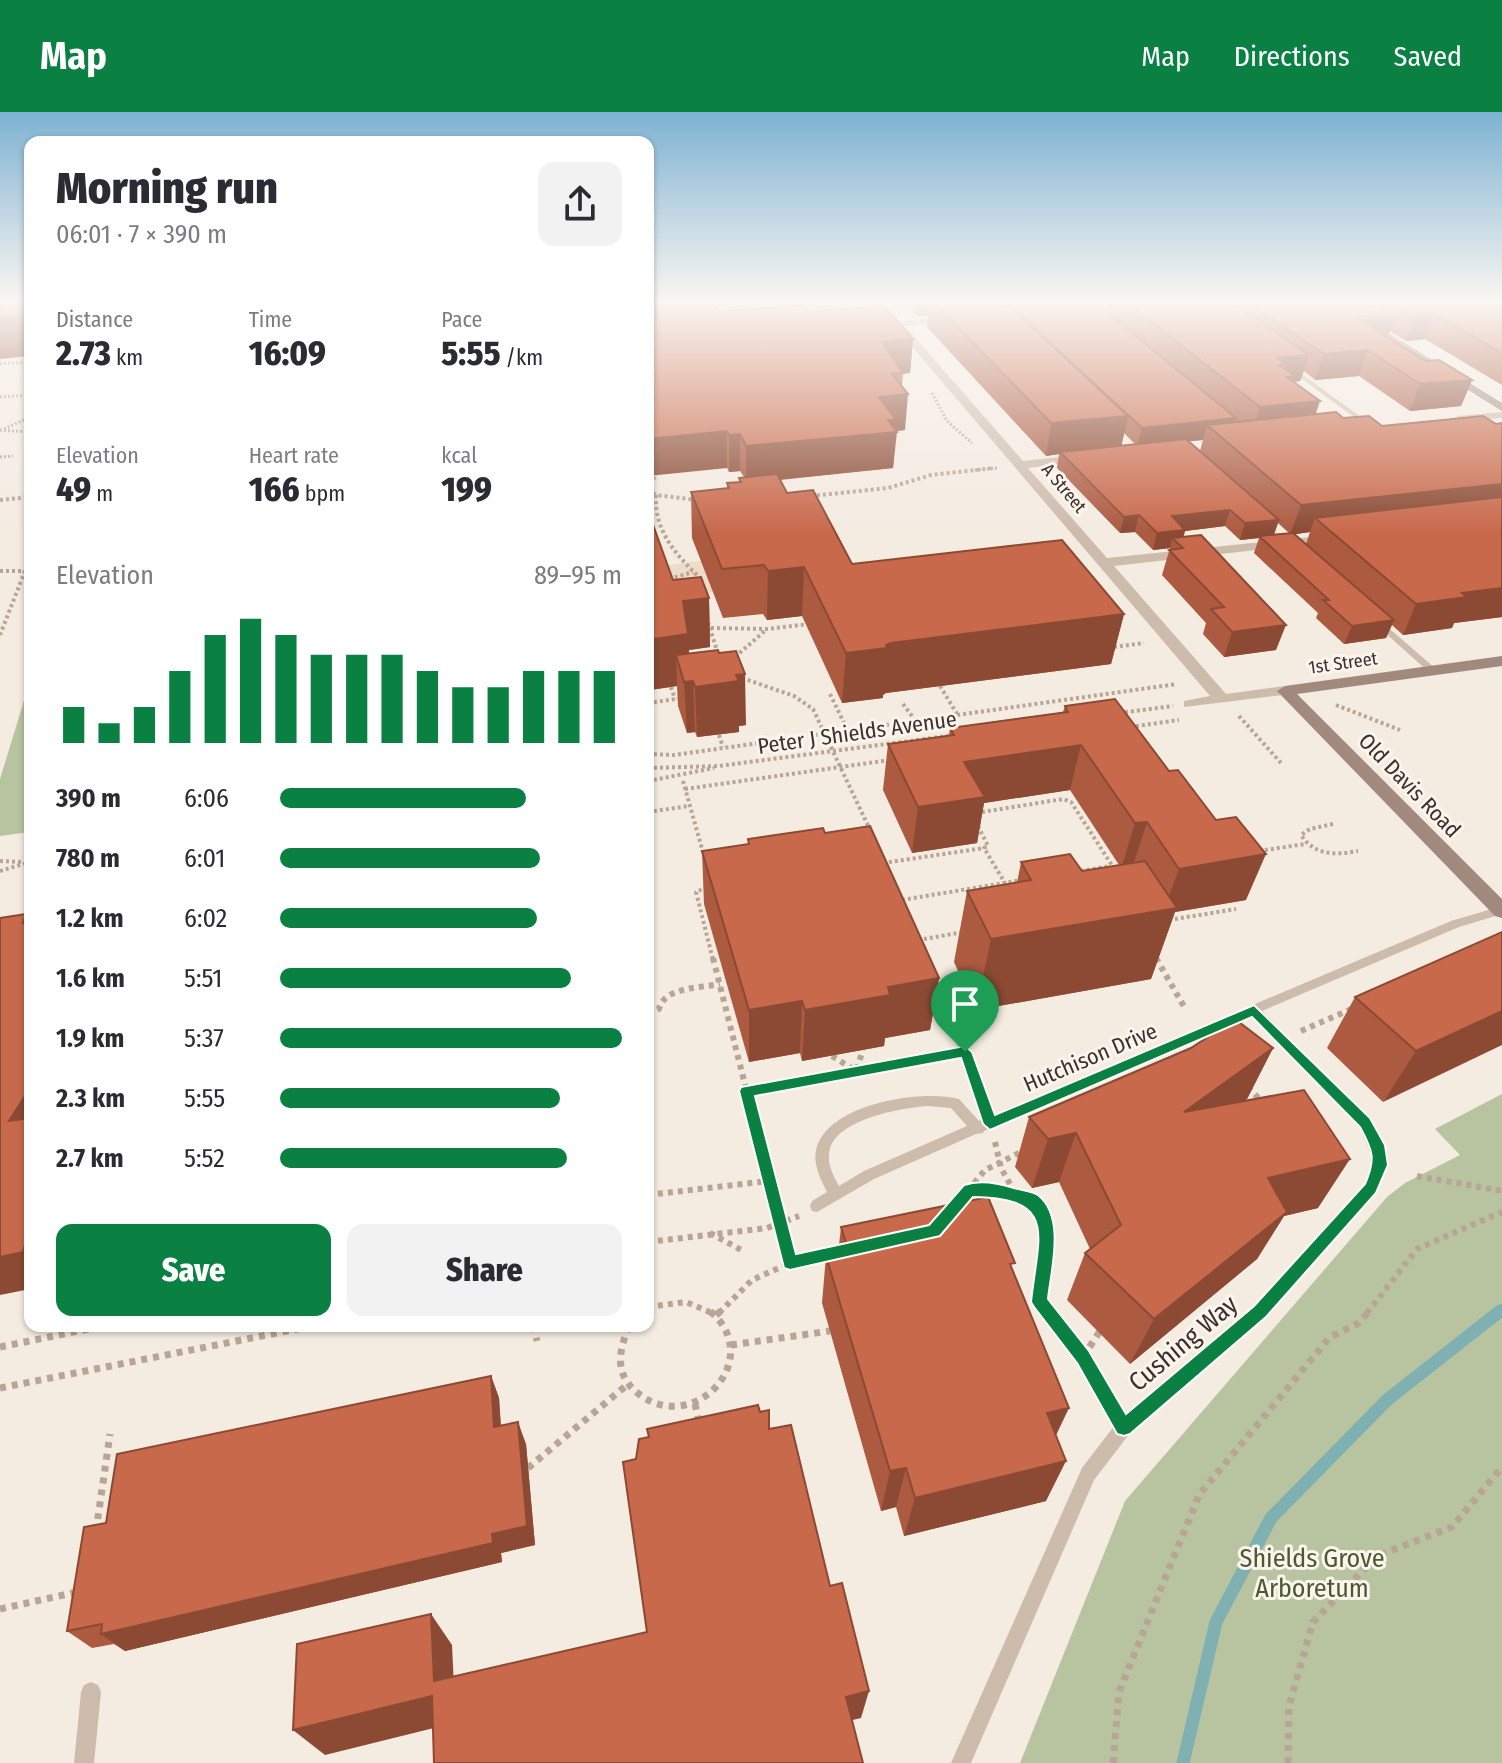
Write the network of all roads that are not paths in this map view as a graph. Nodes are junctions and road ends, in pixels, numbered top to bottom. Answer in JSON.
{"nodes":[{"id":1,"x":945,"y":379,"type":"edge"},
{"id":2,"x":1305,"y":379,"type":"edge"},
{"id":3,"x":1455,"y":379,"type":"edge"},
{"id":4,"x":1502,"y":408,"type":"edge"},
{"id":5,"x":1502,"y":415,"type":"edge"},
{"id":6,"x":1444,"y":420,"type":"edge"},
{"id":7,"x":1387,"y":426,"type":"edge"},
{"id":8,"x":1372,"y":427,"type":"junction"},
{"id":9,"x":1357,"y":429,"type":"edge"},
{"id":10,"x":1103,"y":456,"type":"edge"},
{"id":11,"x":1020,"y":465,"type":"junction"},
{"id":12,"x":1350,"y":535,"type":"edge"},
{"id":13,"x":1104,"y":563,"type":"junction"},
{"id":14,"x":1366,"y":610,"type":"edge"},
{"id":15,"x":1502,"y":661,"type":"edge"},
{"id":16,"x":1433,"y":671,"type":"junction"},
{"id":17,"x":1285,"y":691,"type":"junction"},
{"id":18,"x":1221,"y":699,"type":"junction"},
{"id":19,"x":1190,"y":711,"type":"road end"},
{"id":20,"x":1502,"y":911,"type":"edge"},
{"id":21,"x":1254,"y":1011,"type":"junction"},
{"id":22,"x":984,"y":1126,"type":"junction"},
{"id":23,"x":836,"y":1194,"type":"junction"},
{"id":24,"x":817,"y":1206,"type":"road end"},
{"id":25,"x":91,"y":1692,"type":"dead end"},
{"id":26,"x":84,"y":1763,"type":"edge"},
{"id":27,"x":961,"y":1763,"type":"edge"}],
"edges":[{"from":1,"to":11,"type":"street","name":"A Street"},
{"from":2,"to":8,"type":"lane"},
{"from":3,"to":4,"type":"street"},
{"from":5,"to":6,"type":"street"},
{"from":7,"to":8,"type":"street"},
{"from":8,"to":9,"type":"street"},
{"from":10,"to":11,"type":"street"},
{"from":11,"to":13,"type":"street","name":"A Street"},
{"from":12,"to":13,"type":"street"},
{"from":13,"to":18,"type":"street","name":"A Street"},
{"from":14,"to":16,"type":"lane"},
{"from":15,"to":16,"type":"street","name":"1st Street"},
{"from":16,"to":17,"type":"street","name":"1st Street"},
{"from":17,"to":18,"type":"street","name":"1st Street"},
{"from":17,"to":20,"type":"street","name":"Old Davis Road"},
{"from":18,"to":19,"type":"street","name":"1st Street"},
{"from":20,"to":21,"type":"lane","name":"Hutchison Drive"},
{"from":21,"to":22,"type":"lane","name":"Hutchison Drive"},
{"from":21,"to":27,"type":"lane","name":"Cushing Way"},
{"from":22,"to":23,"type":"lane","name":"Hutchison Drive"},
{"from":22,"to":23,"type":"lane"},
{"from":23,"to":24,"type":"lane","name":"Hutchison Drive"},
{"from":25,"to":26,"type":"lane"}]}
